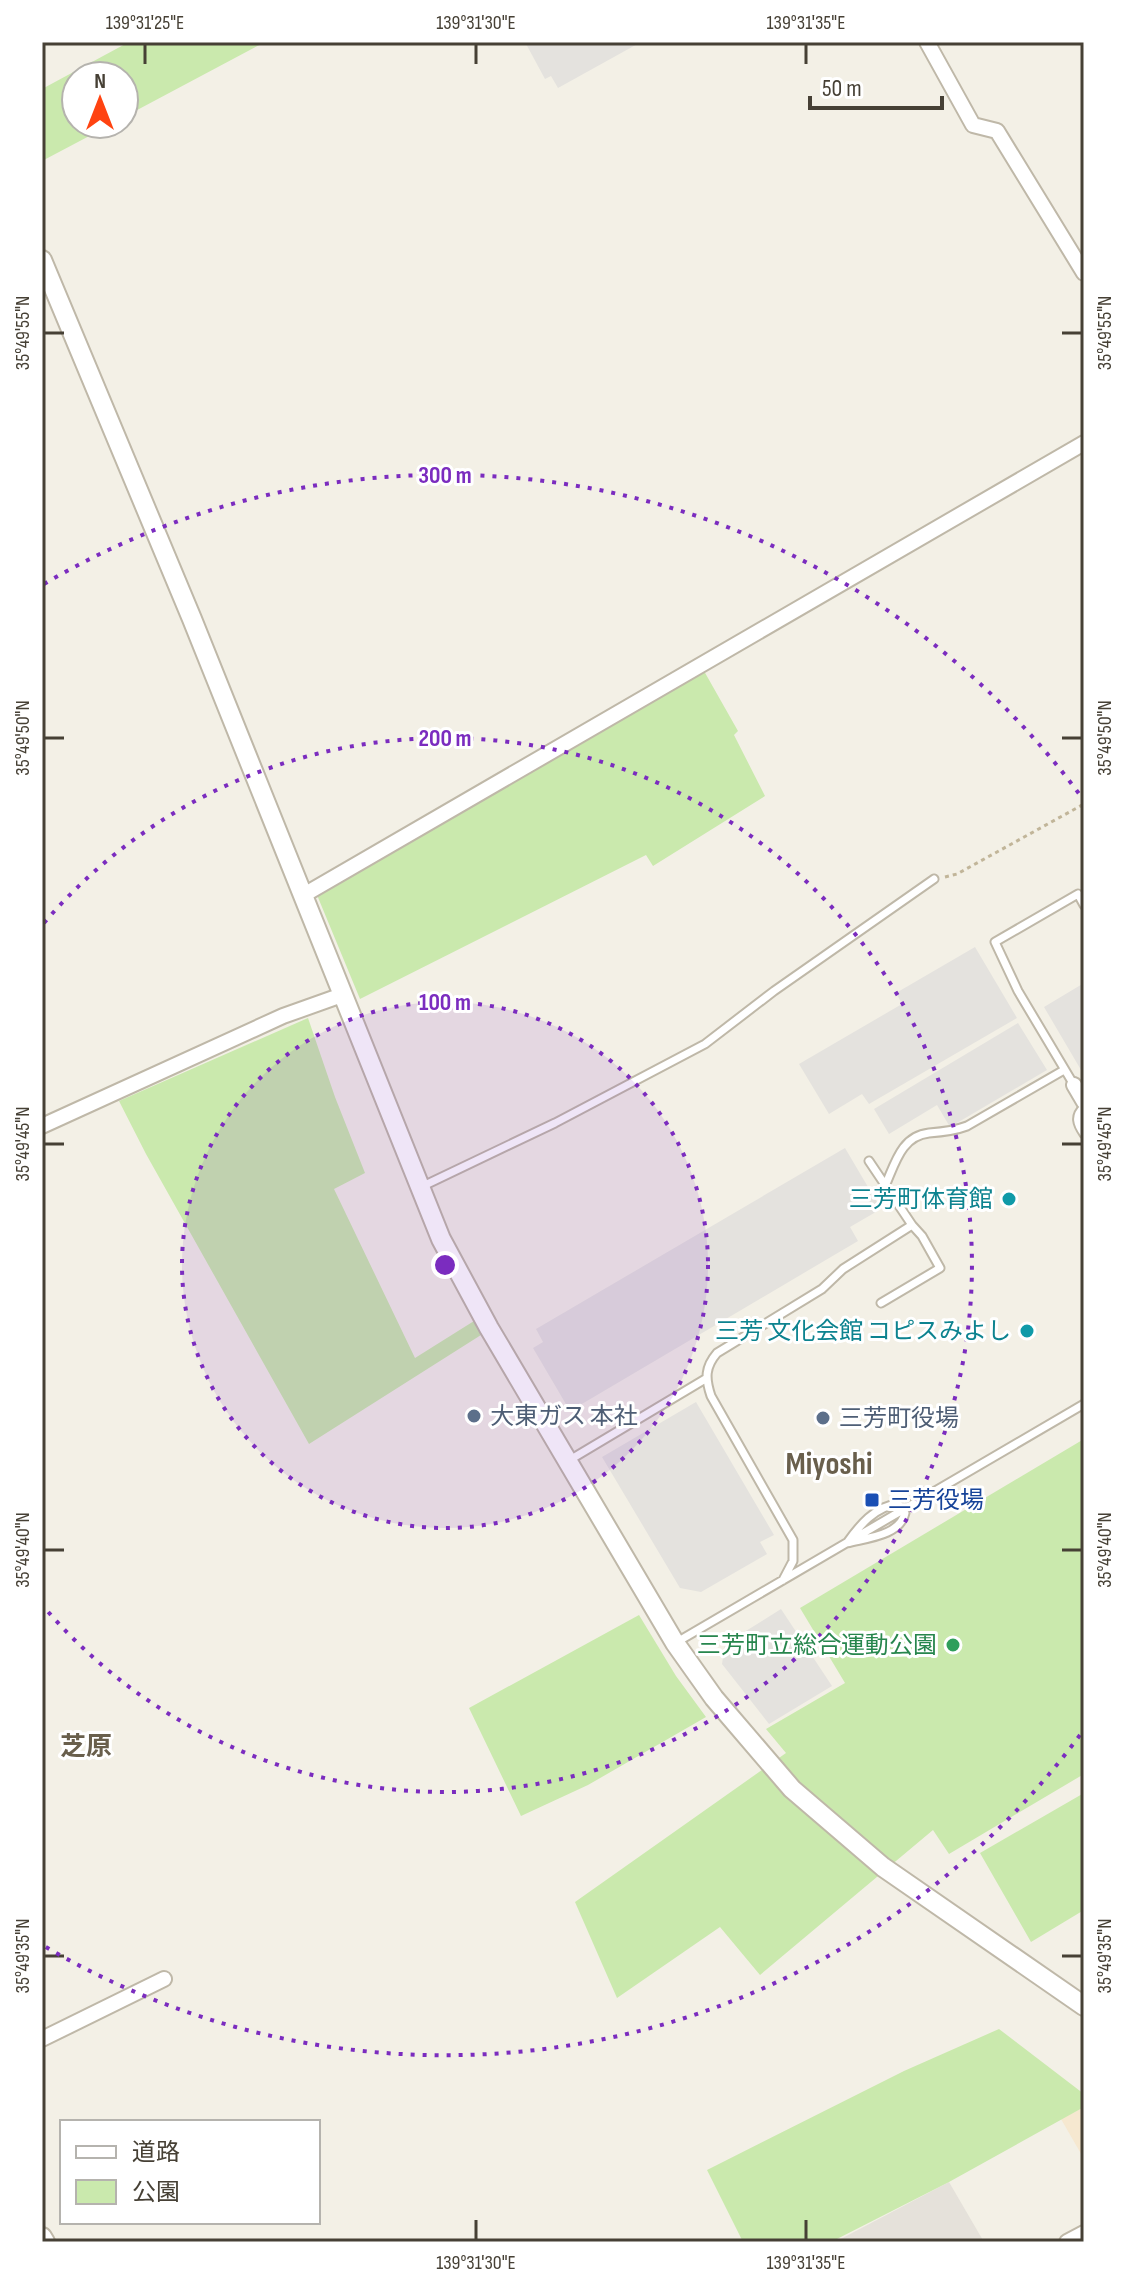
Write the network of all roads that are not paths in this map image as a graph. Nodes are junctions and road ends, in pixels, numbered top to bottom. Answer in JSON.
{"nodes":[{"id":1,"x":927,"y":42,"type":"edge"},
{"id":2,"x":42,"y":260,"type":"edge"},
{"id":3,"x":1084,"y":273,"type":"edge"},
{"id":4,"x":1084,"y":443,"type":"edge"},
{"id":5,"x":934,"y":879,"type":"road end"},
{"id":6,"x":302,"y":896,"type":"junction"},
{"id":7,"x":1084,"y":905,"type":"edge"},
{"id":8,"x":342,"y":995,"type":"junction"},
{"id":9,"x":1064,"y":1070,"type":"junction"},
{"id":10,"x":1074,"y":1085,"type":"joint"},
{"id":11,"x":1084,"y":1104,"type":"edge"},
{"id":12,"x":42,"y":1126,"type":"edge"},
{"id":13,"x":1084,"y":1134,"type":"edge"},
{"id":14,"x":869,"y":1161,"type":"dead end"},
{"id":15,"x":885,"y":1186,"type":"junction"},
{"id":16,"x":419,"y":1187,"type":"junction"},
{"id":17,"x":912,"y":1225,"type":"junction"},
{"id":18,"x":881,"y":1303,"type":"dead end"},
{"id":19,"x":707,"y":1378,"type":"junction"},
{"id":20,"x":1084,"y":1404,"type":"edge"},
{"id":21,"x":567,"y":1461,"type":"junction"},
{"id":22,"x":783,"y":1580,"type":"junction"},
{"id":23,"x":675,"y":1643,"type":"junction"},
{"id":24,"x":164,"y":1979,"type":"dead end"},
{"id":25,"x":1084,"y":2006,"type":"edge"},
{"id":26,"x":42,"y":2039,"type":"edge"},
{"id":27,"x":1084,"y":2233,"type":"edge"},
{"id":28,"x":1067,"y":2242,"type":"edge"}],
"edges":[{"from":1,"to":3,"type":"street"},
{"from":2,"to":6,"type":"street"},
{"from":4,"to":6,"type":"street"},
{"from":5,"to":16,"type":"lane"},
{"from":6,"to":8,"type":"street"},
{"from":7,"to":9,"type":"lane"},
{"from":8,"to":12,"type":"street"},
{"from":8,"to":16,"type":"street"},
{"from":9,"to":10,"type":"lane"},
{"from":9,"to":15,"type":"lane"},
{"from":10,"to":11,"type":"street"},
{"from":11,"to":13,"type":"lane"},
{"from":14,"to":15,"type":"lane"},
{"from":15,"to":17,"type":"lane"},
{"from":16,"to":21,"type":"street"},
{"from":17,"to":18,"type":"lane"},
{"from":17,"to":19,"type":"lane"},
{"from":19,"to":21,"type":"lane"},
{"from":19,"to":22,"type":"lane"},
{"from":20,"to":22,"type":"lane"},
{"from":21,"to":23,"type":"street"},
{"from":22,"to":23,"type":"lane"},
{"from":23,"to":25,"type":"street"},
{"from":24,"to":26,"type":"street"},
{"from":27,"to":28,"type":"street"}]}
